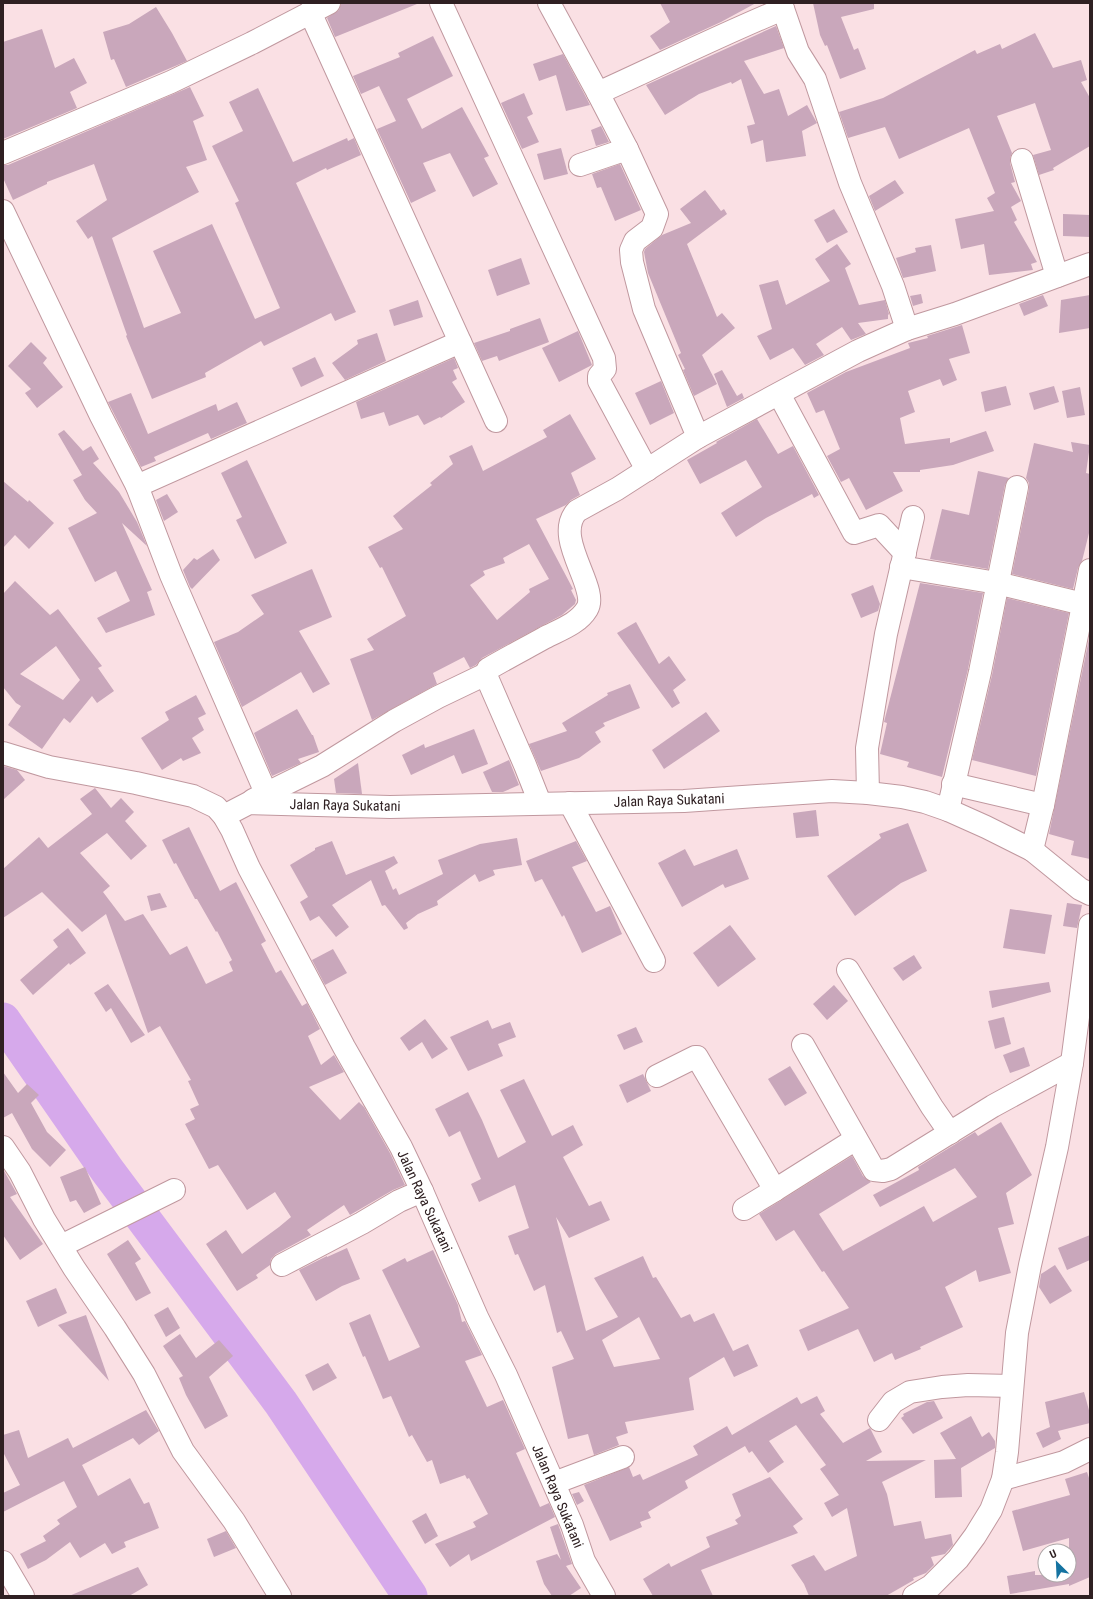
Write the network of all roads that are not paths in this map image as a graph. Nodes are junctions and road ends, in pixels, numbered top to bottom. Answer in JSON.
{"nodes":[{"id":1,"x":442,"y":3,"type":"edge"},
{"id":2,"x":549,"y":3,"type":"edge"},
{"id":3,"x":782,"y":6,"type":"edge"},
{"id":4,"x":319,"y":8,"type":"edge"},
{"id":5,"x":598,"y":93,"type":"junction"},
{"id":6,"x":627,"y":149,"type":"junction"},
{"id":7,"x":3,"y":153,"type":"edge"},
{"id":8,"x":1022,"y":160,"type":"dead end"},
{"id":9,"x":580,"y":165,"type":"dead end"},
{"id":10,"x":3,"y":211,"type":"edge"},
{"id":11,"x":1090,"y":264,"type":"edge"},
{"id":12,"x":1057,"y":276,"type":"junction"},
{"id":13,"x":907,"y":329,"type":"junction"},
{"id":14,"x":460,"y":342,"type":"junction"},
{"id":15,"x":780,"y":394,"type":"junction"},
{"id":16,"x":496,"y":421,"type":"dead end"},
{"id":17,"x":698,"y":437,"type":"junction"},
{"id":18,"x":647,"y":470,"type":"junction"},
{"id":19,"x":137,"y":486,"type":"junction"},
{"id":20,"x":1017,"y":487,"type":"dead end"},
{"id":21,"x":913,"y":517,"type":"dead end"},
{"id":22,"x":903,"y":560,"type":"junction"},
{"id":23,"x":1090,"y":570,"type":"edge"},
{"id":24,"x":997,"y":583,"type":"junction"},
{"id":25,"x":1083,"y":604,"type":"junction"},
{"id":26,"x":486,"y":674,"type":"junction"},
{"id":27,"x":3,"y":753,"type":"edge"},
{"id":28,"x":953,"y":784,"type":"junction"},
{"id":29,"x":868,"y":793,"type":"junction"},
{"id":30,"x":258,"y":798,"type":"junction"},
{"id":31,"x":540,"y":803,"type":"junction"},
{"id":32,"x":570,"y":803,"type":"junction"},
{"id":33,"x":1043,"y":806,"type":"junction"},
{"id":34,"x":948,"y":810,"type":"junction"},
{"id":35,"x":224,"y":816,"type":"junction"},
{"id":36,"x":1032,"y":850,"type":"junction"},
{"id":37,"x":1088,"y":890,"type":"edge"},
{"id":38,"x":1090,"y":925,"type":"edge"},
{"id":39,"x":654,"y":961,"type":"dead end"},
{"id":40,"x":848,"y":970,"type":"dead end"},
{"id":41,"x":803,"y":1045,"type":"dead end"},
{"id":42,"x":1072,"y":1063,"type":"junction"},
{"id":43,"x":657,"y":1076,"type":"dead end"},
{"id":44,"x":950,"y":1133,"type":"junction"},
{"id":45,"x":856,"y":1139,"type":"junction"},
{"id":46,"x":3,"y":1147,"type":"edge"},
{"id":47,"x":174,"y":1190,"type":"dead end"},
{"id":48,"x":775,"y":1190,"type":"junction"},
{"id":49,"x":422,"y":1191,"type":"junction"},
{"id":50,"x":744,"y":1209,"type":"dead end"},
{"id":51,"x":61,"y":1246,"type":"junction"},
{"id":52,"x":282,"y":1265,"type":"dead end"},
{"id":53,"x":1012,"y":1386,"type":"junction"},
{"id":54,"x":879,"y":1420,"type":"dead end"},
{"id":55,"x":1090,"y":1449,"type":"edge"},
{"id":56,"x":623,"y":1457,"type":"dead end"},
{"id":57,"x":1003,"y":1479,"type":"junction"},
{"id":58,"x":554,"y":1483,"type":"junction"},
{"id":59,"x":3,"y":1562,"type":"edge"},
{"id":60,"x":23,"y":1596,"type":"edge"},
{"id":61,"x":280,"y":1596,"type":"edge"},
{"id":62,"x":604,"y":1596,"type":"edge"},
{"id":63,"x":914,"y":1596,"type":"edge"}],
"edges":[{"from":1,"to":18,"type":"street"},
{"from":2,"to":5,"type":"street"},
{"from":3,"to":5,"type":"street"},
{"from":3,"to":13,"type":"street"},
{"from":4,"to":7,"type":"street"},
{"from":4,"to":14,"type":"street"},
{"from":5,"to":6,"type":"street"},
{"from":6,"to":9,"type":"street"},
{"from":6,"to":17,"type":"street"},
{"from":8,"to":12,"type":"street"},
{"from":10,"to":19,"type":"street"},
{"from":11,"to":12,"type":"street"},
{"from":12,"to":13,"type":"street"},
{"from":13,"to":15,"type":"street"},
{"from":14,"to":16,"type":"street"},
{"from":14,"to":19,"type":"street"},
{"from":15,"to":17,"type":"street"},
{"from":15,"to":22,"type":"street"},
{"from":17,"to":18,"type":"street"},
{"from":18,"to":26,"type":"street"},
{"from":19,"to":30,"type":"street"},
{"from":20,"to":24,"type":"street"},
{"from":21,"to":22,"type":"street"},
{"from":22,"to":24,"type":"street"},
{"from":22,"to":29,"type":"street"},
{"from":23,"to":25,"type":"street"},
{"from":24,"to":25,"type":"street"},
{"from":24,"to":28,"type":"street"},
{"from":25,"to":33,"type":"street"},
{"from":26,"to":30,"type":"street"},
{"from":26,"to":31,"type":"street"},
{"from":27,"to":35,"type":"street","name":"Jalan Raya Sukatani"},
{"from":28,"to":33,"type":"street"},
{"from":28,"to":34,"type":"street"},
{"from":29,"to":32,"type":"street","name":"Jalan Raya Sukatani"},
{"from":29,"to":34,"type":"street","name":"Jalan Raya Sukatani"},
{"from":30,"to":31,"type":"street","name":"Jalan Raya Sukatani"},
{"from":30,"to":35,"type":"street","name":"Jalan Raya Sukatani"},
{"from":31,"to":32,"type":"street","name":"Jalan Raya Sukatani"},
{"from":32,"to":39,"type":"street"},
{"from":33,"to":36,"type":"street"},
{"from":34,"to":36,"type":"street","name":"Jalan Raya Sukatani"},
{"from":35,"to":49,"type":"street","name":"Jalan Raya Sukatani"},
{"from":36,"to":37,"type":"street","name":"Jalan Raya Sukatani"},
{"from":38,"to":42,"type":"street"},
{"from":40,"to":44,"type":"street"},
{"from":41,"to":45,"type":"street"},
{"from":42,"to":44,"type":"street"},
{"from":42,"to":53,"type":"street"},
{"from":43,"to":48,"type":"street"},
{"from":44,"to":45,"type":"street"},
{"from":45,"to":48,"type":"street"},
{"from":46,"to":51,"type":"street"},
{"from":47,"to":51,"type":"street"},
{"from":48,"to":50,"type":"street"},
{"from":49,"to":52,"type":"street"},
{"from":49,"to":58,"type":"street","name":"Jalan Raya Sukatani"},
{"from":51,"to":61,"type":"street"},
{"from":53,"to":54,"type":"street"},
{"from":53,"to":57,"type":"street"},
{"from":55,"to":57,"type":"street"},
{"from":56,"to":58,"type":"street"},
{"from":57,"to":63,"type":"street"},
{"from":58,"to":62,"type":"street","name":"Jalan Raya Sukatani"},
{"from":59,"to":60,"type":"street"}]}
